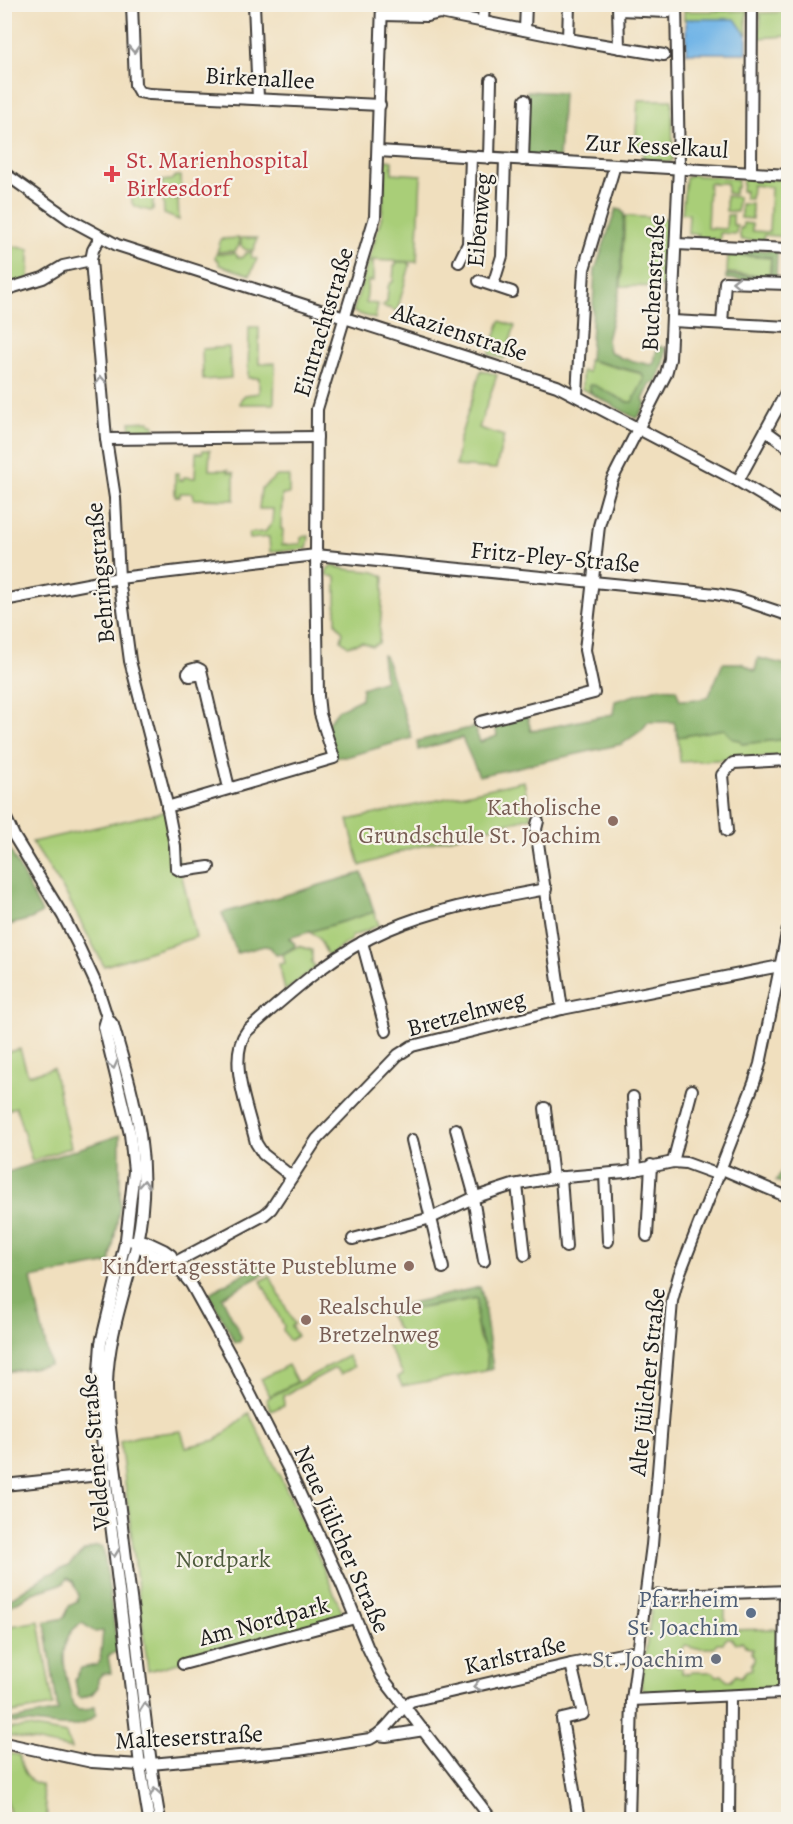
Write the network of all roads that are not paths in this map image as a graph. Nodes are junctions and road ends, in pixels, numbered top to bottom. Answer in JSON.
{"nodes":[{"id":1,"x":132,"y":4,"type":"edge"},
{"id":2,"x":254,"y":4,"type":"edge"},
{"id":3,"x":484,"y":4,"type":"edge"},
{"id":4,"x":526,"y":4,"type":"edge"},
{"id":5,"x":569,"y":4,"type":"edge"},
{"id":6,"x":752,"y":4,"type":"edge"},
{"id":7,"x":619,"y":7,"type":"edge"},
{"id":8,"x":672,"y":8,"type":"edge"},
{"id":9,"x":382,"y":10,"type":"edge"},
{"id":10,"x":483,"y":21,"type":"junction"},
{"id":11,"x":525,"y":30,"type":"junction"},
{"id":12,"x":568,"y":39,"type":"junction"},
{"id":13,"x":620,"y":48,"type":"junction"},
{"id":14,"x":664,"y":55,"type":"dead end"},
{"id":15,"x":491,"y":80,"type":"dead end"},
{"id":16,"x":258,"y":98,"type":"junction"},
{"id":17,"x":525,"y":100,"type":"dead end"},
{"id":18,"x":380,"y":105,"type":"junction"},
{"id":19,"x":378,"y":151,"type":"junction"},
{"id":20,"x":471,"y":157,"type":"junction"},
{"id":21,"x":489,"y":158,"type":"junction"},
{"id":22,"x":505,"y":159,"type":"junction"},
{"id":23,"x":523,"y":160,"type":"junction"},
{"id":24,"x":615,"y":165,"type":"junction"},
{"id":25,"x":679,"y":167,"type":"junction"},
{"id":26,"x":751,"y":172,"type":"junction"},
{"id":27,"x":4,"y":173,"type":"edge"},
{"id":28,"x":789,"y":175,"type":"edge"},
{"id":29,"x":100,"y":237,"type":"junction"},
{"id":30,"x":676,"y":244,"type":"junction"},
{"id":31,"x":789,"y":249,"type":"edge"},
{"id":32,"x":91,"y":260,"type":"junction"},
{"id":33,"x":459,"y":262,"type":"dead end"},
{"id":34,"x":479,"y":281,"type":"dead end"},
{"id":35,"x":789,"y":284,"type":"edge"},
{"id":36,"x":493,"y":285,"type":"junction"},
{"id":37,"x":4,"y":290,"type":"edge"},
{"id":38,"x":512,"y":292,"type":"dead end"},
{"id":39,"x":344,"y":317,"type":"junction"},
{"id":40,"x":672,"y":321,"type":"junction"},
{"id":41,"x":722,"y":323,"type":"junction"},
{"id":42,"x":789,"y":327,"type":"edge"},
{"id":43,"x":789,"y":389,"type":"edge"},
{"id":44,"x":577,"y":395,"type":"junction"},
{"id":45,"x":638,"y":429,"type":"junction"},
{"id":46,"x":766,"y":431,"type":"junction"},
{"id":47,"x":317,"y":437,"type":"junction"},
{"id":48,"x":106,"y":439,"type":"junction"},
{"id":49,"x":789,"y":447,"type":"edge"},
{"id":50,"x":738,"y":481,"type":"junction"},
{"id":51,"x":789,"y":511,"type":"edge"},
{"id":52,"x":316,"y":555,"type":"junction"},
{"id":53,"x":119,"y":578,"type":"junction"},
{"id":54,"x":591,"y":581,"type":"junction"},
{"id":55,"x":4,"y":600,"type":"edge"},
{"id":56,"x":789,"y":615,"type":"edge"},
{"id":57,"x":202,"y":674,"type":"dead end"},
{"id":58,"x":480,"y":722,"type":"dead end"},
{"id":59,"x":789,"y":760,"type":"edge"},
{"id":60,"x":229,"y":788,"type":"junction"},
{"id":61,"x":167,"y":807,"type":"junction"},
{"id":62,"x":4,"y":814,"type":"edge"},
{"id":63,"x":538,"y":821,"type":"dead end"},
{"id":64,"x":727,"y":831,"type":"dead end"},
{"id":65,"x":209,"y":867,"type":"dead end"},
{"id":66,"x":546,"y":889,"type":"junction"},
{"id":67,"x":789,"y":929,"type":"edge"},
{"id":68,"x":362,"y":942,"type":"junction"},
{"id":69,"x":780,"y":966,"type":"junction"},
{"id":70,"x":562,"y":1009,"type":"junction"},
{"id":71,"x":386,"y":1031,"type":"dead end"},
{"id":72,"x":692,"y":1090,"type":"dead end"},
{"id":73,"x":633,"y":1097,"type":"dead end"},
{"id":74,"x":545,"y":1108,"type":"dead end"},
{"id":75,"x":456,"y":1129,"type":"dead end"},
{"id":76,"x":412,"y":1140,"type":"dead end"},
{"id":77,"x":673,"y":1162,"type":"junction"},
{"id":78,"x":651,"y":1166,"type":"junction"},
{"id":79,"x":636,"y":1170,"type":"junction"},
{"id":80,"x":721,"y":1172,"type":"junction"},
{"id":81,"x":604,"y":1174,"type":"junction"},
{"id":82,"x":292,"y":1177,"type":"junction"},
{"id":83,"x":557,"y":1177,"type":"junction"},
{"id":84,"x":517,"y":1185,"type":"junction"},
{"id":85,"x":789,"y":1197,"type":"edge"},
{"id":86,"x":474,"y":1198,"type":"junction"},
{"id":87,"x":431,"y":1218,"type":"junction"},
{"id":88,"x":648,"y":1236,"type":"dead end"},
{"id":89,"x":352,"y":1239,"type":"dead end"},
{"id":90,"x":131,"y":1240,"type":"junction"},
{"id":91,"x":608,"y":1241,"type":"dead end"},
{"id":92,"x":566,"y":1247,"type":"dead end"},
{"id":93,"x":525,"y":1256,"type":"dead end"},
{"id":94,"x":484,"y":1262,"type":"dead end"},
{"id":95,"x":174,"y":1263,"type":"junction"},
{"id":96,"x":443,"y":1268,"type":"dead end"},
{"id":97,"x":110,"y":1474,"type":"junction"},
{"id":98,"x":4,"y":1485,"type":"edge"},
{"id":99,"x":787,"y":1591,"type":"edge"},
{"id":100,"x":645,"y":1596,"type":"junction"},
{"id":101,"x":355,"y":1617,"type":"junction"},
{"id":102,"x":637,"y":1651,"type":"junction"},
{"id":103,"x":183,"y":1664,"type":"dead end"},
{"id":104,"x":571,"y":1664,"type":"junction"},
{"id":105,"x":730,"y":1696,"type":"junction"},
{"id":106,"x":632,"y":1700,"type":"junction"},
{"id":107,"x":404,"y":1707,"type":"junction"},
{"id":108,"x":424,"y":1730,"type":"junction"},
{"id":109,"x":377,"y":1736,"type":"junction"},
{"id":110,"x":4,"y":1743,"type":"edge"},
{"id":111,"x":151,"y":1765,"type":"junction"},
{"id":112,"x":140,"y":1766,"type":"junction"},
{"id":113,"x":149,"y":1820,"type":"edge"},
{"id":114,"x":160,"y":1820,"type":"edge"},
{"id":115,"x":492,"y":1820,"type":"edge"},
{"id":116,"x":579,"y":1820,"type":"edge"},
{"id":117,"x":629,"y":1820,"type":"edge"},
{"id":118,"x":729,"y":1820,"type":"edge"}],
"edges":[{"from":1,"to":16,"type":"street","name":"Birkenallee","one_way":true},
{"from":2,"to":16,"type":"street"},
{"from":3,"to":10,"type":"street"},
{"from":4,"to":11,"type":"street"},
{"from":5,"to":12,"type":"street"},
{"from":6,"to":26,"type":"street"},
{"from":7,"to":8,"type":"street"},
{"from":7,"to":13,"type":"street"},
{"from":8,"to":25,"type":"street","name":"Buchenstraße"},
{"from":9,"to":10,"type":"street"},
{"from":9,"to":18,"type":"street","name":"Eintrachtstraße"},
{"from":10,"to":11,"type":"street"},
{"from":11,"to":12,"type":"street"},
{"from":12,"to":13,"type":"street"},
{"from":13,"to":14,"type":"street"},
{"from":15,"to":21,"type":"street"},
{"from":16,"to":18,"type":"street","name":"Birkenallee"},
{"from":17,"to":23,"type":"street"},
{"from":18,"to":19,"type":"street","name":"Eintrachtstraße"},
{"from":19,"to":20,"type":"street","name":"Zur Kesselkaul"},
{"from":19,"to":39,"type":"street","name":"Eintrachtstraße"},
{"from":20,"to":21,"type":"street","name":"Zur Kesselkaul"},
{"from":20,"to":33,"type":"street"},
{"from":21,"to":22,"type":"street","name":"Zur Kesselkaul"},
{"from":22,"to":23,"type":"street","name":"Zur Kesselkaul"},
{"from":22,"to":36,"type":"street","name":"Eibenweg"},
{"from":23,"to":24,"type":"street","name":"Zur Kesselkaul"},
{"from":24,"to":25,"type":"street","name":"Zur Kesselkaul"},
{"from":24,"to":44,"type":"street"},
{"from":25,"to":26,"type":"street","name":"Zur Kesselkaul"},
{"from":25,"to":30,"type":"street","name":"Buchenstraße"},
{"from":26,"to":28,"type":"street","name":"Zur Kesselkaul"},
{"from":27,"to":29,"type":"street","name":"Akazienstraße"},
{"from":29,"to":32,"type":"street","name":"Behringstraße"},
{"from":29,"to":39,"type":"street","name":"Akazienstraße"},
{"from":30,"to":31,"type":"street"},
{"from":30,"to":40,"type":"street","name":"Buchenstraße"},
{"from":32,"to":37,"type":"street"},
{"from":48,"to":32,"type":"street","name":"Behringstraße","one_way":true},
{"from":34,"to":36,"type":"street","name":"Eibenweg"},
{"from":35,"to":41,"type":"street","one_way":true},
{"from":36,"to":38,"type":"street","name":"Eibenweg"},
{"from":39,"to":44,"type":"street","name":"Akazienstraße"},
{"from":39,"to":47,"type":"street","name":"Eintrachtstraße"},
{"from":40,"to":41,"type":"street"},
{"from":40,"to":45,"type":"street","name":"Buchenstraße"},
{"from":41,"to":42,"type":"street"},
{"from":43,"to":46,"type":"street"},
{"from":44,"to":45,"type":"street","name":"Akazienstraße"},
{"from":45,"to":50,"type":"street","name":"Akazienstraße"},
{"from":45,"to":54,"type":"street","name":"Buchenstraße"},
{"from":46,"to":49,"type":"street"},
{"from":46,"to":50,"type":"street"},
{"from":47,"to":48,"type":"street"},
{"from":47,"to":52,"type":"street","name":"Eintrachtstraße"},
{"from":48,"to":53,"type":"street","name":"Behringstraße"},
{"from":50,"to":51,"type":"street","name":"Akazienstraße"},
{"from":52,"to":53,"type":"street","name":"Fritz-Pley-Straße"},
{"from":52,"to":54,"type":"street","name":"Fritz-Pley-Straße"},
{"from":52,"to":60,"type":"street","name":"Eintrachtstraße"},
{"from":53,"to":55,"type":"street","name":"Fritz-Pley-Straße"},
{"from":53,"to":61,"type":"street","name":"Behringstraße"},
{"from":54,"to":56,"type":"street","name":"Fritz-Pley-Straße"},
{"from":54,"to":58,"type":"street","name":"Buchenstraße"},
{"from":57,"to":60,"type":"street"},
{"from":59,"to":64,"type":"street"},
{"from":60,"to":61,"type":"street"},
{"from":61,"to":65,"type":"street","name":"Behringstraße"},
{"from":62,"to":90,"type":"street","name":"Veldener Straße"},
{"from":63,"to":66,"type":"street"},
{"from":66,"to":68,"type":"street"},
{"from":66,"to":70,"type":"street"},
{"from":67,"to":69,"type":"street","name":"Alte Jülicher Straße"},
{"from":68,"to":71,"type":"street"},
{"from":68,"to":82,"type":"street"},
{"from":69,"to":70,"type":"street","name":"Bretzelnweg"},
{"from":69,"to":80,"type":"street","name":"Alte Jülicher Straße"},
{"from":70,"to":82,"type":"street","name":"Bretzelnweg"},
{"from":72,"to":77,"type":"street"},
{"from":73,"to":79,"type":"street"},
{"from":74,"to":83,"type":"street"},
{"from":75,"to":86,"type":"street"},
{"from":76,"to":87,"type":"street"},
{"from":77,"to":78,"type":"street"},
{"from":77,"to":80,"type":"street"},
{"from":78,"to":79,"type":"street"},
{"from":78,"to":88,"type":"street"},
{"from":79,"to":81,"type":"street"},
{"from":80,"to":85,"type":"street"},
{"from":80,"to":100,"type":"street","name":"Alte Jülicher Straße"},
{"from":81,"to":83,"type":"street"},
{"from":81,"to":91,"type":"street"},
{"from":82,"to":95,"type":"street","name":"Bretzelnweg"},
{"from":83,"to":84,"type":"street"},
{"from":83,"to":92,"type":"street"},
{"from":84,"to":86,"type":"street"},
{"from":84,"to":93,"type":"street"},
{"from":86,"to":87,"type":"street"},
{"from":86,"to":94,"type":"street"},
{"from":87,"to":89,"type":"street"},
{"from":87,"to":96,"type":"street"},
{"from":90,"to":95,"type":"street"},
{"from":90,"to":97,"type":"street","name":"Veldener Straße"},
{"from":95,"to":101,"type":"street","name":"Neue Jülicher Straße"},
{"from":97,"to":98,"type":"street"},
{"from":111,"to":97,"type":"street","name":"Veldener Straße","one_way":true},
{"from":97,"to":112,"type":"street","name":"Veldener Straße","one_way":true},
{"from":99,"to":100,"type":"street"},
{"from":99,"to":105,"type":"street"},
{"from":100,"to":102,"type":"street","name":"Alte Jülicher Straße"},
{"from":101,"to":103,"type":"street","name":"Am Nordpark"},
{"from":101,"to":107,"type":"street","name":"Neue Jülicher Straße"},
{"from":102,"to":104,"type":"street","name":"Karlstraße"},
{"from":102,"to":106,"type":"street","name":"Alte Jülicher Straße"},
{"from":104,"to":107,"type":"street","name":"Karlstraße","one_way":true},
{"from":104,"to":116,"type":"street"},
{"from":105,"to":106,"type":"street"},
{"from":105,"to":118,"type":"street"},
{"from":106,"to":117,"type":"street","name":"Alte Jülicher Straße"},
{"from":107,"to":108,"type":"street","name":"Neue Jülicher Straße"},
{"from":107,"to":109,"type":"street"},
{"from":108,"to":109,"type":"street","name":"Malteserstraße"},
{"from":108,"to":115,"type":"street","name":"Neue Jülicher Straße"},
{"from":109,"to":111,"type":"street","name":"Malteserstraße"},
{"from":110,"to":112,"type":"street","name":"Malteserstraße"},
{"from":111,"to":112,"type":"street","name":"Malteserstraße"},
{"from":114,"to":111,"type":"street","name":"Veldener Straße","one_way":true},
{"from":112,"to":113,"type":"street","name":"Veldener Straße"}]}
